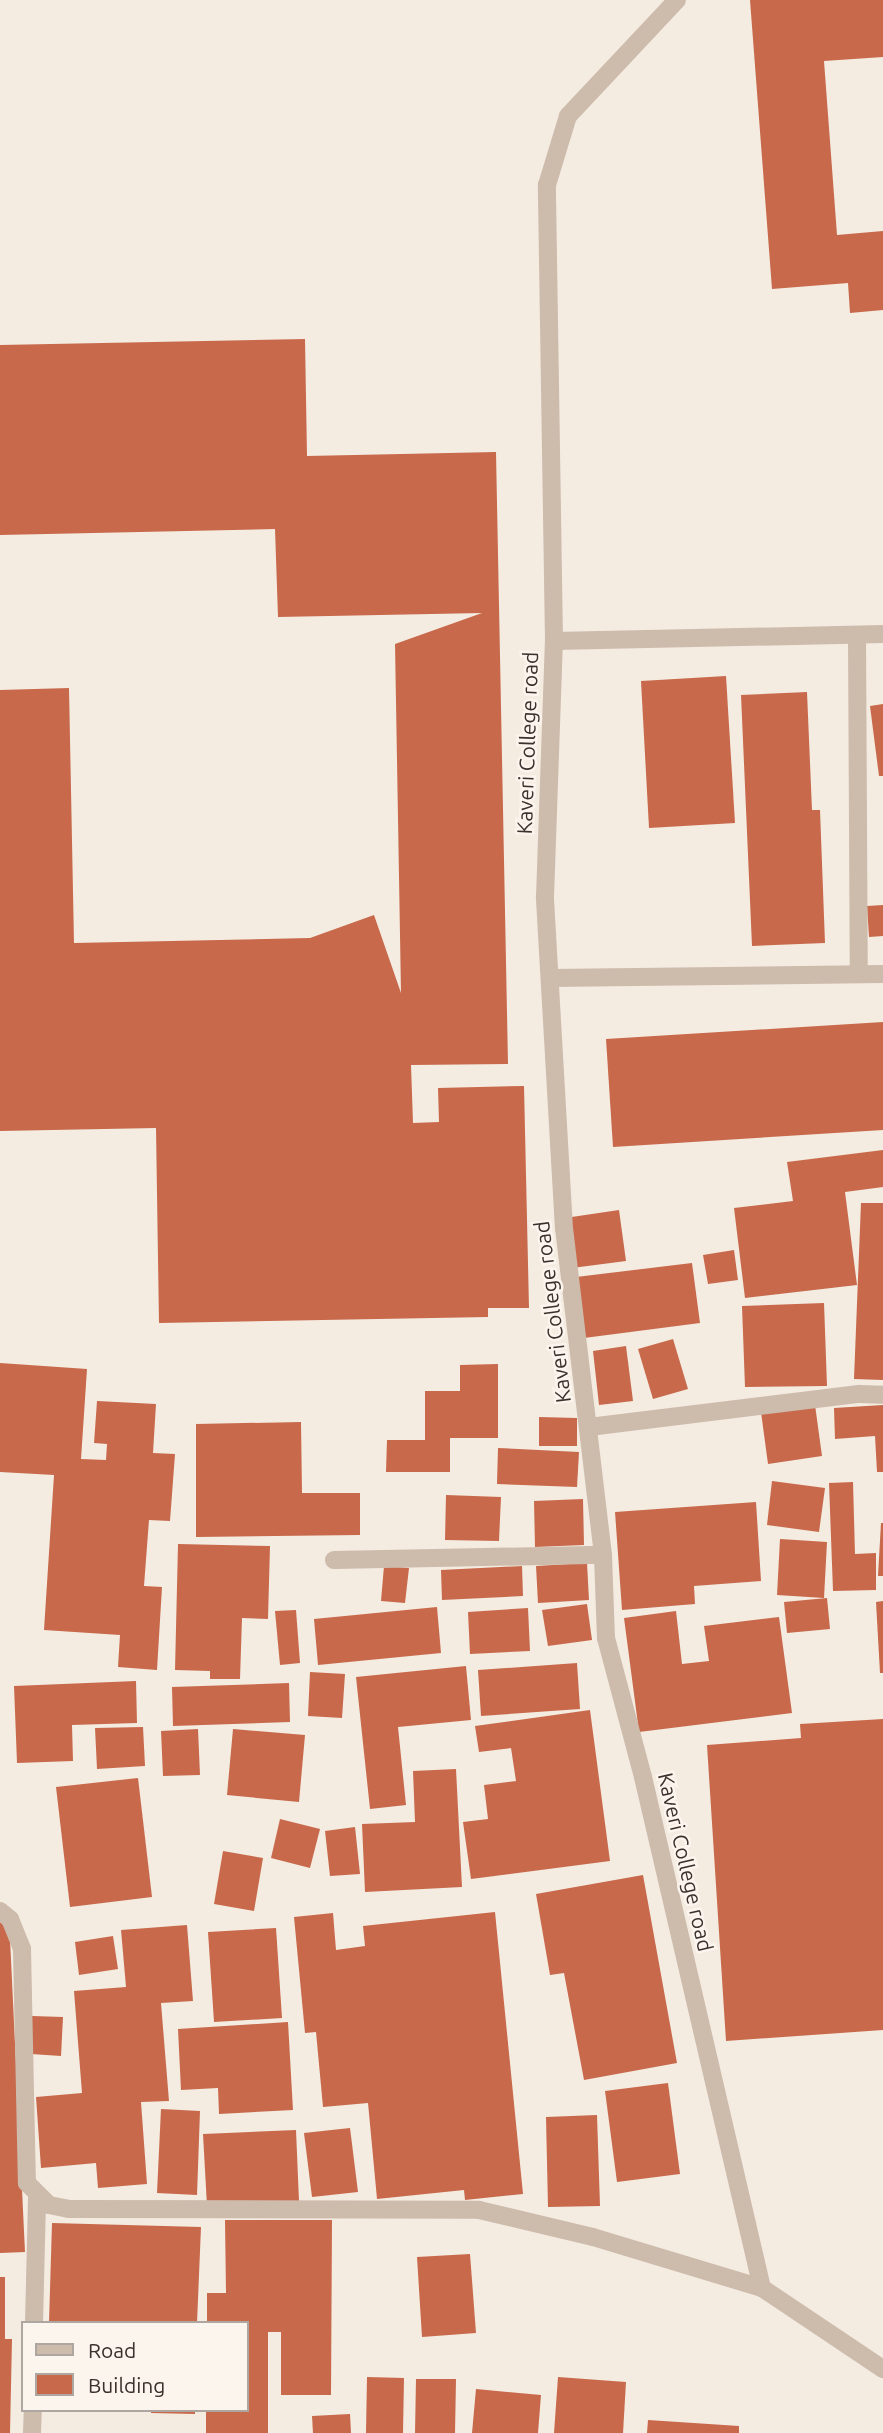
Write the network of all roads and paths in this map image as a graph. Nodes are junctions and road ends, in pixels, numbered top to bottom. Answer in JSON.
{"nodes":[{"id":1,"x":677,"y":0,"type":"edge"},
{"id":2,"x":857,"y":635,"type":"junction"},
{"id":3,"x":883,"y":635,"type":"edge"},
{"id":4,"x":554,"y":641,"type":"junction"},
{"id":5,"x":883,"y":974,"type":"edge"},
{"id":6,"x":859,"y":975,"type":"junction"},
{"id":7,"x":550,"y":978,"type":"junction"},
{"id":8,"x":883,"y":1395,"type":"edge"},
{"id":9,"x":589,"y":1427,"type":"junction"},
{"id":10,"x":603,"y":1555,"type":"junction"},
{"id":11,"x":334,"y":1560,"type":"dead end"},
{"id":12,"x":0,"y":1912,"type":"edge"},
{"id":13,"x":37,"y":2196,"type":"junction"},
{"id":14,"x":762,"y":2288,"type":"junction"},
{"id":15,"x":34,"y":2321,"type":"edge"},
{"id":16,"x":883,"y":2369,"type":"edge"},
{"id":17,"x":33,"y":2412,"type":"edge"},
{"id":18,"x":32,"y":2433,"type":"edge"}],
"edges":[{"from":1,"to":4,"type":"street"},
{"from":2,"to":3,"type":"street","name":"Kaveri College road"},
{"from":2,"to":4,"type":"street","name":"Kaveri College road"},
{"from":2,"to":6,"type":"street"},
{"from":4,"to":7,"type":"street","name":"Kaveri College road"},
{"from":5,"to":6,"type":"street"},
{"from":6,"to":7,"type":"street"},
{"from":7,"to":9,"type":"street","name":"Kaveri College road"},
{"from":8,"to":9,"type":"street"},
{"from":9,"to":10,"type":"street","name":"Kaveri College road"},
{"from":10,"to":11,"type":"street"},
{"from":10,"to":14,"type":"street","name":"Kaveri College road"},
{"from":12,"to":13,"type":"street"},
{"from":13,"to":14,"type":"street"},
{"from":13,"to":15,"type":"street"},
{"from":14,"to":16,"type":"street"},
{"from":17,"to":18,"type":"street"}]}
